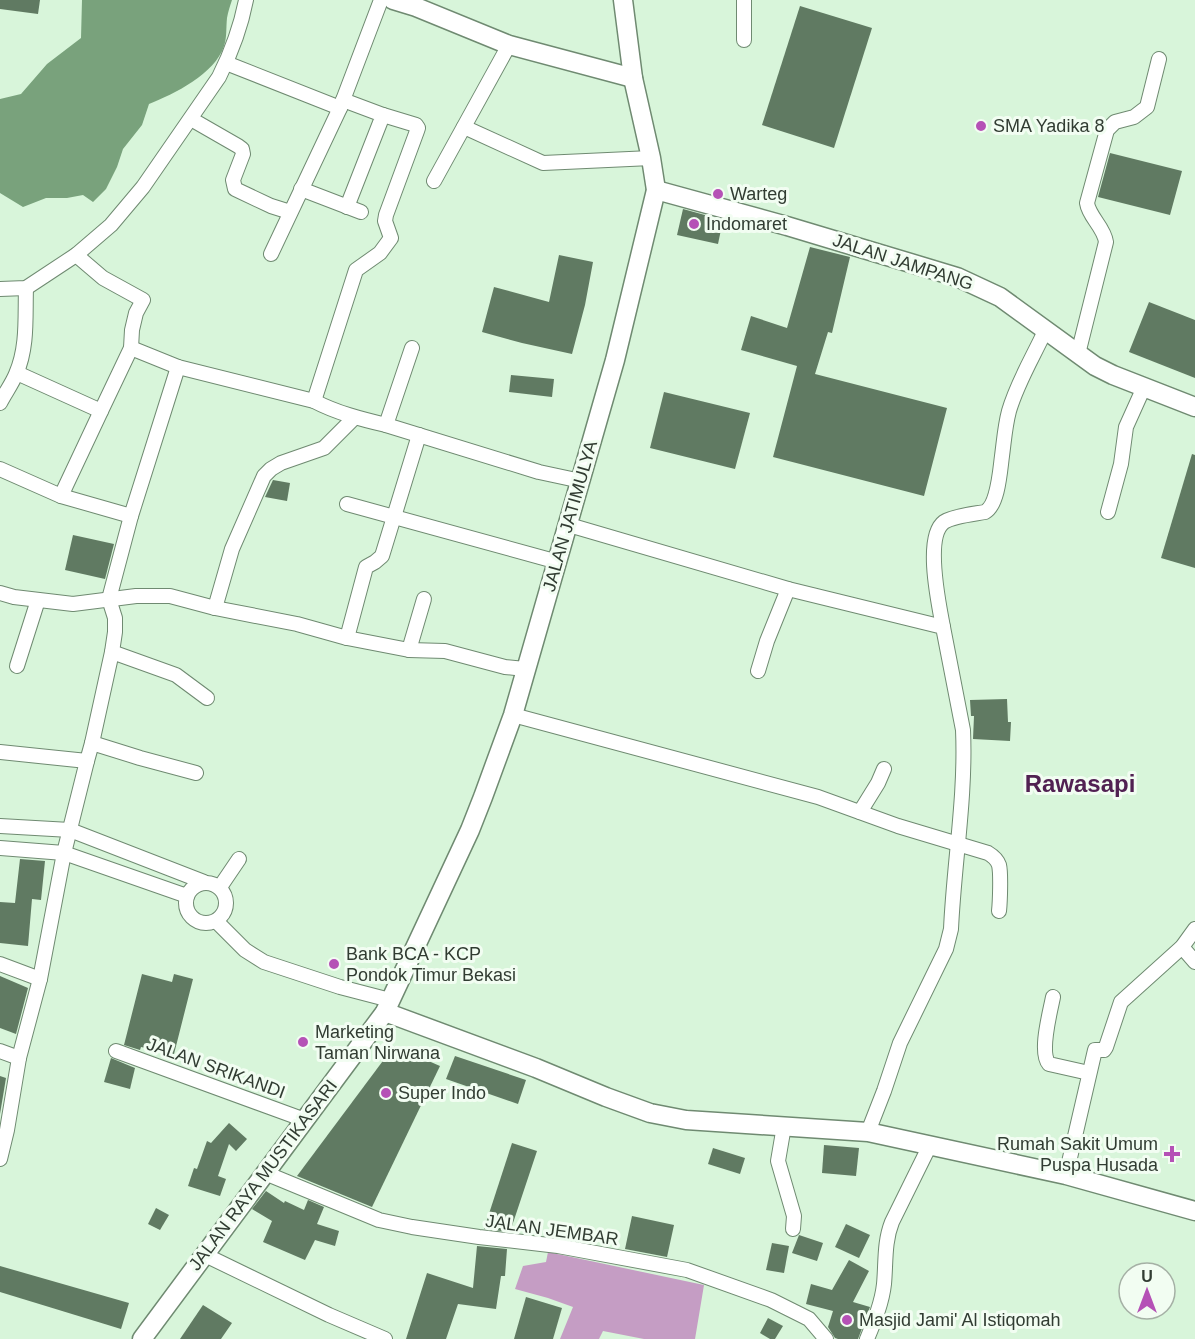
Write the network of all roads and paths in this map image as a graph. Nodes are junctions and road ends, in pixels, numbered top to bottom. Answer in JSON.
{"nodes":[{"id":1,"x":246,"y":0,"type":"edge"},
{"id":2,"x":381,"y":0,"type":"edge"},
{"id":3,"x":393,"y":0,"type":"edge"},
{"id":4,"x":623,"y":0,"type":"edge"},
{"id":5,"x":744,"y":0,"type":"edge"},
{"id":6,"x":417,"y":4,"type":"edge"},
{"id":7,"x":744,"y":40,"type":"dead end"},
{"id":8,"x":509,"y":45,"type":"junction"},
{"id":9,"x":1159,"y":59,"type":"dead end"},
{"id":10,"x":226,"y":63,"type":"junction"},
{"id":11,"x":633,"y":78,"type":"junction"},
{"id":12,"x":341,"y":104,"type":"junction"},
{"id":13,"x":383,"y":115,"type":"junction"},
{"id":14,"x":190,"y":118,"type":"junction"},
{"id":15,"x":464,"y":127,"type":"junction"},
{"id":16,"x":651,"y":158,"type":"junction"},
{"id":17,"x":434,"y":181,"type":"dead end"},
{"id":18,"x":301,"y":189,"type":"junction"},
{"id":19,"x":656,"y":190,"type":"junction"},
{"id":20,"x":347,"y":207,"type":"junction"},
{"id":21,"x":290,"y":212,"type":"junction"},
{"id":22,"x":361,"y":212,"type":"dead end"},
{"id":23,"x":271,"y":254,"type":"dead end"},
{"id":24,"x":76,"y":255,"type":"junction"},
{"id":25,"x":26,"y":288,"type":"junction"},
{"id":26,"x":0,"y":289,"type":"edge"},
{"id":27,"x":1045,"y":331,"type":"junction"},
{"id":28,"x":131,"y":348,"type":"junction"},
{"id":29,"x":412,"y":348,"type":"dead end"},
{"id":30,"x":1078,"y":354,"type":"junction"},
{"id":31,"x":178,"y":367,"type":"junction"},
{"id":32,"x":17,"y":373,"type":"junction"},
{"id":33,"x":1144,"y":387,"type":"junction"},
{"id":34,"x":314,"y":401,"type":"junction"},
{"id":35,"x":0,"y":403,"type":"edge"},
{"id":36,"x":1195,"y":407,"type":"edge"},
{"id":37,"x":101,"y":411,"type":"junction"},
{"id":38,"x":354,"y":418,"type":"junction"},
{"id":39,"x":386,"y":425,"type":"junction"},
{"id":40,"x":419,"y":435,"type":"junction"},
{"id":41,"x":0,"y":469,"type":"edge"},
{"id":42,"x":581,"y":481,"type":"junction"},
{"id":43,"x":61,"y":496,"type":"junction"},
{"id":44,"x":347,"y":504,"type":"dead end"},
{"id":45,"x":1108,"y":512,"type":"dead end"},
{"id":46,"x":131,"y":516,"type":"junction"},
{"id":47,"x":393,"y":517,"type":"junction"},
{"id":48,"x":568,"y":525,"type":"junction"},
{"id":49,"x":558,"y":562,"type":"junction"},
{"id":50,"x":788,"y":589,"type":"junction"},
{"id":51,"x":0,"y":593,"type":"edge"},
{"id":52,"x":109,"y":599,"type":"junction"},
{"id":53,"x":424,"y":599,"type":"dead end"},
{"id":54,"x":38,"y":600,"type":"junction"},
{"id":55,"x":215,"y":608,"type":"junction"},
{"id":56,"x":943,"y":627,"type":"junction"},
{"id":57,"x":347,"y":638,"type":"junction"},
{"id":58,"x":409,"y":650,"type":"junction"},
{"id":59,"x":112,"y":652,"type":"junction"},
{"id":60,"x":17,"y":666,"type":"dead end"},
{"id":61,"x":525,"y":669,"type":"junction"},
{"id":62,"x":758,"y":671,"type":"dead end"},
{"id":63,"x":207,"y":698,"type":"dead end"},
{"id":64,"x":513,"y":716,"type":"junction"},
{"id":65,"x":92,"y":743,"type":"junction"},
{"id":66,"x":0,"y":752,"type":"edge"},
{"id":67,"x":87,"y":761,"type":"junction"},
{"id":68,"x":884,"y":769,"type":"dead end"},
{"id":69,"x":196,"y":773,"type":"dead end"},
{"id":70,"x":860,"y":812,"type":"junction"},
{"id":71,"x":0,"y":826,"type":"edge"},
{"id":72,"x":70,"y":830,"type":"junction"},
{"id":73,"x":957,"y":844,"type":"junction"},
{"id":74,"x":0,"y":848,"type":"edge"},
{"id":75,"x":64,"y":854,"type":"junction"},
{"id":76,"x":239,"y":860,"type":"dead end"},
{"id":77,"x":204,"y":882,"type":"junction"},
{"id":78,"x":220,"y":888,"type":"junction"},
{"id":79,"x":187,"y":896,"type":"junction"},
{"id":80,"x":999,"y":911,"type":"dead end"},
{"id":81,"x":216,"y":921,"type":"junction"},
{"id":82,"x":1195,"y":928,"type":"edge"},
{"id":83,"x":1182,"y":947,"type":"junction"},
{"id":84,"x":1195,"y":962,"type":"edge"},
{"id":85,"x":0,"y":964,"type":"edge"},
{"id":86,"x":40,"y":979,"type":"junction"},
{"id":87,"x":1053,"y":997,"type":"dead end"},
{"id":88,"x":388,"y":1006,"type":"junction"},
{"id":89,"x":0,"y":1051,"type":"edge"},
{"id":90,"x":116,"y":1051,"type":"dead end"},
{"id":91,"x":19,"y":1058,"type":"junction"},
{"id":92,"x":1089,"y":1073,"type":"junction"},
{"id":93,"x":305,"y":1120,"type":"junction"},
{"id":94,"x":784,"y":1126,"type":"junction"},
{"id":95,"x":868,"y":1132,"type":"junction"},
{"id":96,"x":2,"y":1142,"type":"edge"},
{"id":97,"x":930,"y":1145,"type":"junction"},
{"id":98,"x":0,"y":1159,"type":"edge"},
{"id":99,"x":265,"y":1173,"type":"junction"},
{"id":100,"x":1066,"y":1176,"type":"junction"},
{"id":101,"x":1195,"y":1211,"type":"edge"},
{"id":102,"x":793,"y":1229,"type":"dead end"},
{"id":103,"x":203,"y":1254,"type":"junction"},
{"id":104,"x":142,"y":1339,"type":"edge"},
{"id":105,"x":385,"y":1339,"type":"edge"},
{"id":106,"x":826,"y":1339,"type":"edge"},
{"id":107,"x":867,"y":1339,"type":"edge"}],
"edges":[{"from":1,"to":10,"type":"street"},
{"from":2,"to":12,"type":"street"},
{"from":3,"to":6,"type":"main road"},
{"from":4,"to":11,"type":"main road","name":"JALAN JATIMULYA"},
{"from":5,"to":7,"type":"street"},
{"from":6,"to":8,"type":"main road"},
{"from":8,"to":11,"type":"main road"},
{"from":8,"to":15,"type":"street"},
{"from":9,"to":30,"type":"street"},
{"from":10,"to":12,"type":"street"},
{"from":10,"to":14,"type":"street"},
{"from":11,"to":16,"type":"main road","name":"JALAN JATIMULYA"},
{"from":12,"to":13,"type":"street"},
{"from":12,"to":18,"type":"street"},
{"from":13,"to":20,"type":"street"},
{"from":13,"to":34,"type":"street"},
{"from":14,"to":21,"type":"street"},
{"from":14,"to":24,"type":"street"},
{"from":15,"to":16,"type":"street"},
{"from":15,"to":17,"type":"street"},
{"from":16,"to":19,"type":"main road","name":"JALAN JATIMULYA"},
{"from":18,"to":20,"type":"street"},
{"from":18,"to":21,"type":"street"},
{"from":19,"to":27,"type":"main road","name":"JALAN JAMPANG"},
{"from":19,"to":42,"type":"main road","name":"JALAN JATIMULYA"},
{"from":20,"to":22,"type":"street"},
{"from":21,"to":23,"type":"street"},
{"from":24,"to":25,"type":"street"},
{"from":24,"to":28,"type":"street"},
{"from":25,"to":26,"type":"street"},
{"from":25,"to":32,"type":"street"},
{"from":27,"to":30,"type":"main road","name":"JALAN JAMPANG"},
{"from":27,"to":56,"type":"street"},
{"from":28,"to":31,"type":"street"},
{"from":28,"to":37,"type":"street"},
{"from":29,"to":39,"type":"street"},
{"from":30,"to":33,"type":"main road","name":"JALAN JAMPANG"},
{"from":31,"to":34,"type":"street"},
{"from":31,"to":46,"type":"street"},
{"from":32,"to":35,"type":"street"},
{"from":32,"to":37,"type":"street"},
{"from":33,"to":36,"type":"main road","name":"JALAN JAMPANG"},
{"from":33,"to":45,"type":"street"},
{"from":34,"to":38,"type":"street"},
{"from":37,"to":43,"type":"street"},
{"from":38,"to":39,"type":"street"},
{"from":38,"to":55,"type":"street"},
{"from":39,"to":40,"type":"street"},
{"from":40,"to":42,"type":"street"},
{"from":40,"to":47,"type":"street"},
{"from":41,"to":43,"type":"street"},
{"from":42,"to":48,"type":"main road","name":"JALAN JATIMULYA"},
{"from":43,"to":46,"type":"street"},
{"from":44,"to":47,"type":"street"},
{"from":46,"to":52,"type":"street"},
{"from":47,"to":49,"type":"street"},
{"from":47,"to":57,"type":"street"},
{"from":48,"to":49,"type":"main road","name":"JALAN JATIMULYA"},
{"from":48,"to":50,"type":"street"},
{"from":49,"to":61,"type":"main road","name":"JALAN JATIMULYA"},
{"from":50,"to":56,"type":"street"},
{"from":50,"to":62,"type":"street"},
{"from":51,"to":54,"type":"street"},
{"from":52,"to":54,"type":"street"},
{"from":52,"to":55,"type":"street"},
{"from":52,"to":59,"type":"street"},
{"from":53,"to":58,"type":"street"},
{"from":54,"to":60,"type":"street"},
{"from":55,"to":57,"type":"street"},
{"from":56,"to":73,"type":"street"},
{"from":57,"to":58,"type":"street"},
{"from":58,"to":61,"type":"street"},
{"from":59,"to":63,"type":"street"},
{"from":59,"to":65,"type":"street"},
{"from":61,"to":64,"type":"main road","name":"JALAN JATIMULYA"},
{"from":64,"to":70,"type":"street"},
{"from":64,"to":88,"type":"main road","name":"JALAN JATIMULYA"},
{"from":65,"to":67,"type":"street"},
{"from":65,"to":69,"type":"street"},
{"from":66,"to":67,"type":"street"},
{"from":67,"to":72,"type":"street"},
{"from":68,"to":70,"type":"street"},
{"from":70,"to":73,"type":"street"},
{"from":71,"to":72,"type":"street"},
{"from":72,"to":75,"type":"street"},
{"from":72,"to":77,"type":"street"},
{"from":73,"to":80,"type":"street"},
{"from":73,"to":95,"type":"street"},
{"from":74,"to":75,"type":"street"},
{"from":75,"to":79,"type":"street"},
{"from":75,"to":86,"type":"street"},
{"from":76,"to":78,"type":"street"},
{"from":77,"to":78,"type":"street"},
{"from":77,"to":79,"type":"street"},
{"from":78,"to":81,"type":"street"},
{"from":79,"to":81,"type":"street"},
{"from":81,"to":88,"type":"street"},
{"from":82,"to":83,"type":"street"},
{"from":83,"to":84,"type":"street"},
{"from":83,"to":92,"type":"street"},
{"from":85,"to":86,"type":"street"},
{"from":86,"to":91,"type":"street"},
{"from":87,"to":92,"type":"street"},
{"from":88,"to":93,"type":"main road","name":"JALAN RAYA MUSTIKASARI"},
{"from":88,"to":94,"type":"main road"},
{"from":89,"to":91,"type":"street"},
{"from":90,"to":93,"type":"street","name":"JALAN SRIKANDI"},
{"from":91,"to":96,"type":"street"},
{"from":92,"to":100,"type":"street"},
{"from":93,"to":99,"type":"main road","name":"JALAN RAYA MUSTIKASARI"},
{"from":94,"to":95,"type":"main road"},
{"from":94,"to":102,"type":"street"},
{"from":95,"to":97,"type":"main road"},
{"from":96,"to":98,"type":"street"},
{"from":97,"to":100,"type":"main road"},
{"from":97,"to":107,"type":"street"},
{"from":99,"to":103,"type":"main road","name":"JALAN RAYA MUSTIKASARI"},
{"from":99,"to":106,"type":"street","name":"JALAN JEMBAR"},
{"from":100,"to":101,"type":"main road"},
{"from":103,"to":104,"type":"main road","name":"JALAN RAYA MUSTIKASARI"},
{"from":103,"to":105,"type":"street"}]}
